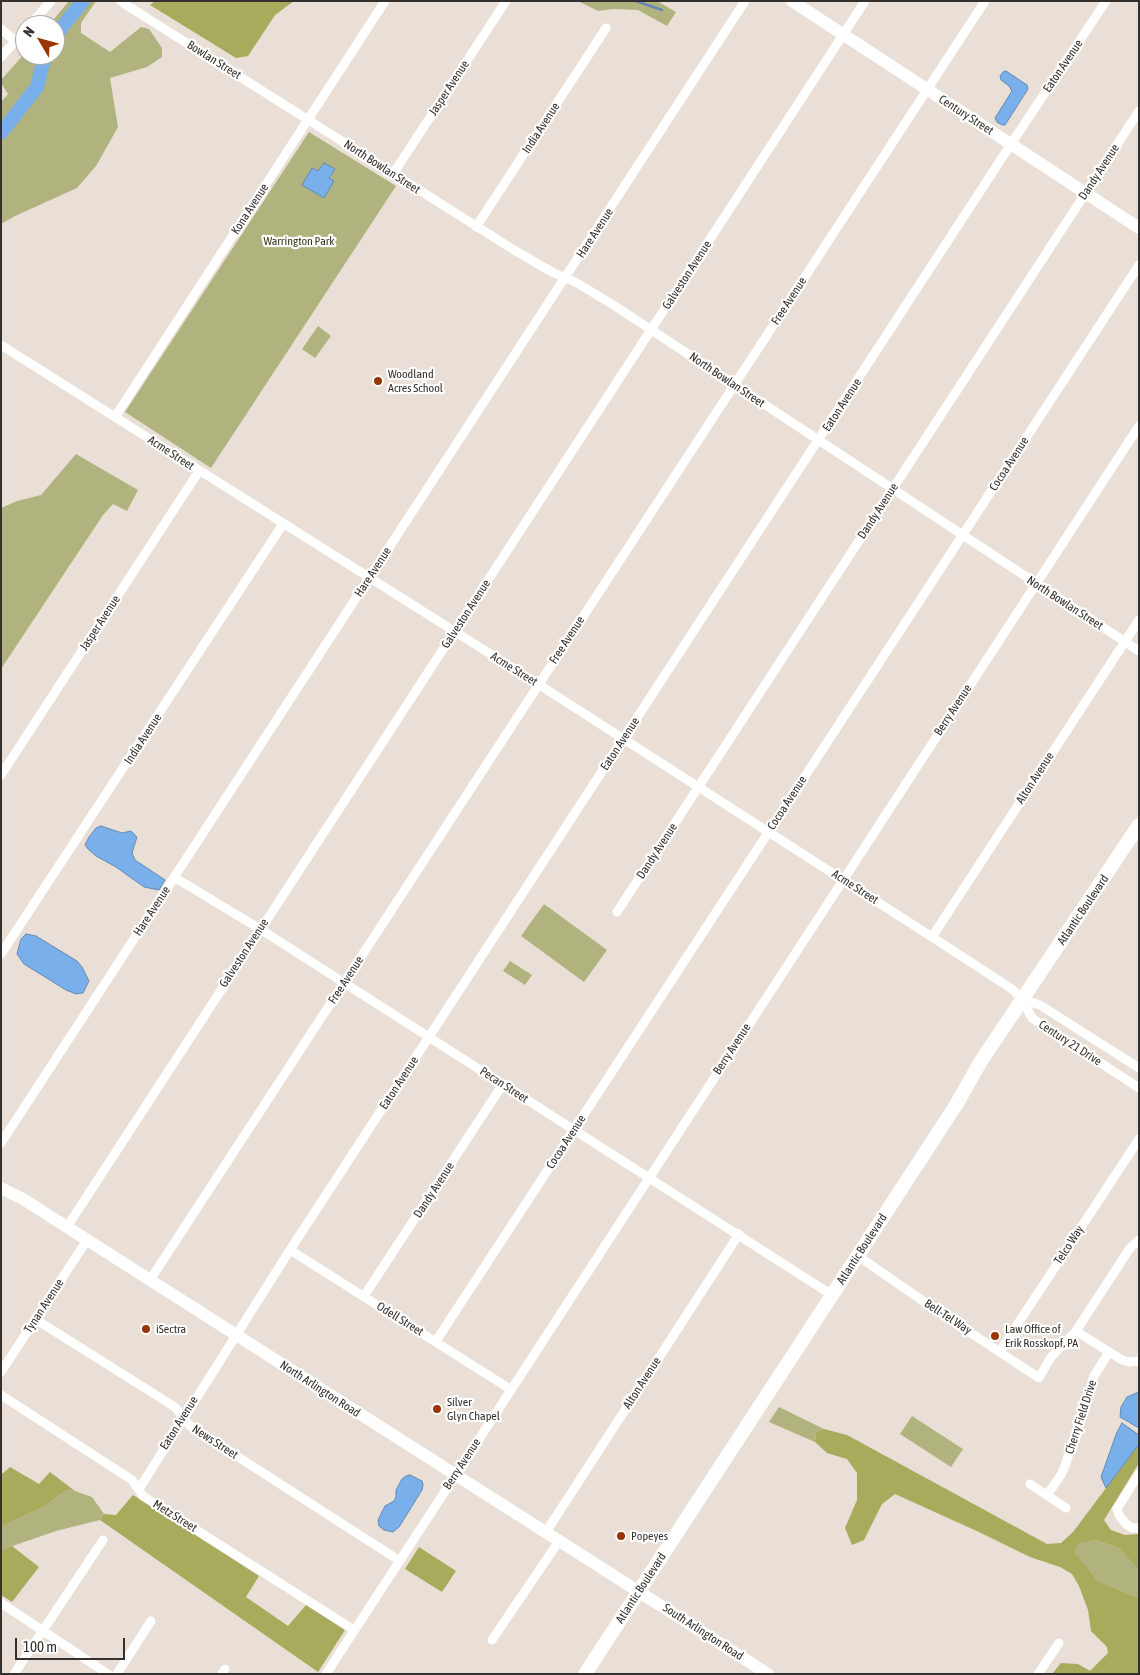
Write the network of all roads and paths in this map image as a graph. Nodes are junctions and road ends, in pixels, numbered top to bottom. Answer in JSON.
{"nodes":[{"id":1,"x":51,"y":1,"type":"edge"},
{"id":2,"x":120,"y":1,"type":"edge"},
{"id":3,"x":385,"y":1,"type":"edge"},
{"id":4,"x":506,"y":1,"type":"edge"},
{"id":5,"x":745,"y":1,"type":"edge"},
{"id":6,"x":792,"y":1,"type":"edge"},
{"id":7,"x":865,"y":1,"type":"edge"},
{"id":8,"x":985,"y":1,"type":"edge"},
{"id":9,"x":1106,"y":1,"type":"edge"},
{"id":10,"x":39,"y":15,"type":"edge"},
{"id":11,"x":606,"y":28,"type":"dead end"},
{"id":12,"x":1,"y":29,"type":"edge"},
{"id":13,"x":843,"y":34,"type":"junction"},
{"id":14,"x":15,"y":41,"type":"joint"},
{"id":15,"x":1,"y":57,"type":"edge"},
{"id":16,"x":927,"y":89,"type":"junction"},
{"id":17,"x":1139,"y":111,"type":"edge"},
{"id":18,"x":308,"y":119,"type":"junction"},
{"id":19,"x":1011,"y":144,"type":"junction"},
{"id":20,"x":393,"y":174,"type":"junction"},
{"id":21,"x":1085,"y":193,"type":"junction"},
{"id":22,"x":476,"y":227,"type":"junction"},
{"id":23,"x":1139,"y":228,"type":"edge"},
{"id":24,"x":1139,"y":266,"type":"edge"},
{"id":25,"x":566,"y":278,"type":"junction"},
{"id":26,"x":652,"y":330,"type":"junction"},
{"id":27,"x":1,"y":345,"type":"edge"},
{"id":28,"x":734,"y":385,"type":"junction"},
{"id":29,"x":115,"y":417,"type":"junction"},
{"id":30,"x":1139,"y":426,"type":"edge"},
{"id":31,"x":818,"y":441,"type":"junction"},
{"id":32,"x":199,"y":471,"type":"junction"},
{"id":33,"x":892,"y":490,"type":"junction"},
{"id":34,"x":283,"y":524,"type":"junction"},
{"id":35,"x":962,"y":535,"type":"junction"},
{"id":36,"x":369,"y":578,"type":"junction"},
{"id":37,"x":1036,"y":584,"type":"junction"},
{"id":38,"x":1139,"y":620,"type":"edge"},
{"id":39,"x":455,"y":632,"type":"junction"},
{"id":40,"x":1124,"y":642,"type":"junction"},
{"id":41,"x":1139,"y":652,"type":"edge"},
{"id":42,"x":538,"y":684,"type":"junction"},
{"id":43,"x":623,"y":739,"type":"junction"},
{"id":44,"x":3,"y":770,"type":"edge"},
{"id":45,"x":698,"y":786,"type":"junction"},
{"id":46,"x":1139,"y":825,"type":"edge"},
{"id":47,"x":768,"y":831,"type":"junction"},
{"id":48,"x":174,"y":877,"type":"junction"},
{"id":49,"x":843,"y":880,"type":"junction"},
{"id":50,"x":617,"y":912,"type":"dead end"},
{"id":51,"x":260,"y":929,"type":"junction"},
{"id":52,"x":932,"y":937,"type":"junction"},
{"id":53,"x":1,"y":954,"type":"edge"},
{"id":54,"x":343,"y":983,"type":"junction"},
{"id":55,"x":1022,"y":999,"type":"junction"},
{"id":56,"x":429,"y":1037,"type":"junction"},
{"id":57,"x":1139,"y":1068,"type":"edge"},
{"id":58,"x":503,"y":1084,"type":"junction"},
{"id":59,"x":1139,"y":1088,"type":"edge"},
{"id":60,"x":574,"y":1130,"type":"junction"},
{"id":61,"x":1139,"y":1139,"type":"edge"},
{"id":62,"x":1,"y":1143,"type":"edge"},
{"id":63,"x":648,"y":1177,"type":"junction"},
{"id":64,"x":1,"y":1188,"type":"edge"},
{"id":65,"x":66,"y":1227,"type":"junction"},
{"id":66,"x":739,"y":1234,"type":"junction"},
{"id":67,"x":87,"y":1240,"type":"junction"},
{"id":68,"x":1139,"y":1240,"type":"edge"},
{"id":69,"x":290,"y":1250,"type":"junction"},
{"id":70,"x":858,"y":1256,"type":"junction"},
{"id":71,"x":150,"y":1280,"type":"junction"},
{"id":72,"x":832,"y":1295,"type":"junction"},
{"id":73,"x":364,"y":1296,"type":"junction"},
{"id":74,"x":35,"y":1319,"type":"junction"},
{"id":75,"x":1076,"y":1331,"type":"junction"},
{"id":76,"x":236,"y":1335,"type":"junction"},
{"id":77,"x":436,"y":1341,"type":"junction"},
{"id":78,"x":1000,"y":1351,"type":"junction"},
{"id":79,"x":1109,"y":1352,"type":"junction"},
{"id":80,"x":1139,"y":1361,"type":"edge"},
{"id":81,"x":1,"y":1372,"type":"edge"},
{"id":82,"x":510,"y":1389,"type":"junction"},
{"id":83,"x":1,"y":1395,"type":"edge"},
{"id":84,"x":183,"y":1417,"type":"junction"},
{"id":85,"x":1139,"y":1474,"type":"edge"},
{"id":86,"x":455,"y":1475,"type":"junction"},
{"id":87,"x":1030,"y":1484,"type":"dead end"},
{"id":88,"x":139,"y":1489,"type":"junction"},
{"id":89,"x":1047,"y":1496,"type":"junction"},
{"id":90,"x":1066,"y":1508,"type":"dead end"},
{"id":91,"x":1139,"y":1528,"type":"edge"},
{"id":92,"x":546,"y":1532,"type":"junction"},
{"id":93,"x":104,"y":1540,"type":"dead end"},
{"id":94,"x":559,"y":1541,"type":"junction"},
{"id":95,"x":400,"y":1561,"type":"junction"},
{"id":96,"x":639,"y":1591,"type":"junction"},
{"id":97,"x":1,"y":1603,"type":"edge"},
{"id":98,"x":151,"y":1621,"type":"dead end"},
{"id":99,"x":354,"y":1630,"type":"junction"},
{"id":100,"x":41,"y":1631,"type":"junction"},
{"id":101,"x":492,"y":1640,"type":"dead end"},
{"id":102,"x":1059,"y":1643,"type":"dead end"},
{"id":103,"x":14,"y":1674,"type":"edge"},
{"id":104,"x":108,"y":1674,"type":"edge"},
{"id":105,"x":117,"y":1674,"type":"edge"},
{"id":106,"x":326,"y":1674,"type":"edge"},
{"id":107,"x":585,"y":1674,"type":"edge"},
{"id":108,"x":768,"y":1674,"type":"edge"},
{"id":109,"x":1038,"y":1674,"type":"edge"}],
"edges":[{"from":1,"to":10,"type":"street"},
{"from":2,"to":18,"type":"street","name":"Bowlan Street"},
{"from":3,"to":18,"type":"street","name":"Kona Avenue"},
{"from":4,"to":20,"type":"street","name":"Jasper Avenue"},
{"from":5,"to":25,"type":"street","name":"Hare Avenue"},
{"from":6,"to":13,"type":"main road","name":"Century Street"},
{"from":7,"to":13,"type":"street","name":"Galveston Avenue"},
{"from":8,"to":16,"type":"street","name":"Free Avenue"},
{"from":9,"to":19,"type":"street","name":"Eaton Avenue"},
{"from":11,"to":22,"type":"street","name":"India Avenue"},
{"from":12,"to":14,"type":"street"},
{"from":13,"to":16,"type":"main road","name":"Century Street"},
{"from":13,"to":26,"type":"street","name":"Galveston Avenue"},
{"from":14,"to":15,"type":"street"},
{"from":16,"to":19,"type":"main road","name":"Century Street"},
{"from":16,"to":28,"type":"street","name":"Free Avenue"},
{"from":17,"to":21,"type":"street","name":"Dandy Avenue"},
{"from":18,"to":20,"type":"street","name":"North Bowlan Street"},
{"from":18,"to":29,"type":"street","name":"Kona Avenue"},
{"from":19,"to":21,"type":"main road","name":"Century Street"},
{"from":19,"to":31,"type":"street","name":"Eaton Avenue"},
{"from":20,"to":22,"type":"street","name":"North Bowlan Street"},
{"from":21,"to":23,"type":"main road","name":"Century Street"},
{"from":21,"to":33,"type":"street","name":"Dandy Avenue"},
{"from":22,"to":25,"type":"street","name":"North Bowlan Street"},
{"from":24,"to":35,"type":"street","name":"Cocoa Avenue"},
{"from":25,"to":26,"type":"street","name":"North Bowlan Street"},
{"from":25,"to":36,"type":"street","name":"Hare Avenue"},
{"from":26,"to":28,"type":"street","name":"North Bowlan Street"},
{"from":26,"to":39,"type":"street","name":"Galveston Avenue"},
{"from":27,"to":29,"type":"street","name":"Acme Street"},
{"from":28,"to":31,"type":"street","name":"North Bowlan Street"},
{"from":28,"to":42,"type":"street","name":"Free Avenue"},
{"from":29,"to":32,"type":"street","name":"Acme Street"},
{"from":30,"to":37,"type":"street","name":"Berry Avenue"},
{"from":31,"to":33,"type":"street","name":"North Bowlan Street"},
{"from":31,"to":43,"type":"street","name":"Eaton Avenue"},
{"from":32,"to":34,"type":"street","name":"Acme Street"},
{"from":32,"to":44,"type":"street","name":"Jasper Avenue"},
{"from":33,"to":35,"type":"street","name":"North Bowlan Street"},
{"from":33,"to":45,"type":"street","name":"Dandy Avenue"},
{"from":34,"to":36,"type":"street","name":"Acme Street"},
{"from":34,"to":53,"type":"street","name":"India Avenue"},
{"from":35,"to":37,"type":"street","name":"North Bowlan Street"},
{"from":35,"to":47,"type":"street","name":"Cocoa Avenue"},
{"from":36,"to":39,"type":"street","name":"Acme Street"},
{"from":36,"to":48,"type":"street","name":"Hare Avenue"},
{"from":37,"to":40,"type":"street","name":"North Bowlan Street"},
{"from":37,"to":49,"type":"street","name":"Berry Avenue"},
{"from":38,"to":40,"type":"street","name":"Alton Avenue"},
{"from":39,"to":42,"type":"street","name":"Acme Street"},
{"from":39,"to":51,"type":"street","name":"Galveston Avenue"},
{"from":40,"to":41,"type":"street","name":"North Bowlan Street"},
{"from":40,"to":52,"type":"street","name":"Alton Avenue"},
{"from":42,"to":43,"type":"street","name":"Acme Street"},
{"from":42,"to":54,"type":"street","name":"Free Avenue"},
{"from":43,"to":45,"type":"street","name":"Acme Street"},
{"from":43,"to":56,"type":"street","name":"Eaton Avenue"},
{"from":45,"to":47,"type":"street","name":"Acme Street"},
{"from":45,"to":50,"type":"street","name":"Dandy Avenue"},
{"from":46,"to":55,"type":"main road","name":"Atlantic Boulevard"},
{"from":47,"to":49,"type":"street","name":"Acme Street"},
{"from":47,"to":60,"type":"street","name":"Cocoa Avenue"},
{"from":48,"to":51,"type":"street","name":"Pecan Street"},
{"from":48,"to":62,"type":"street","name":"Hare Avenue"},
{"from":49,"to":52,"type":"street","name":"Acme Street"},
{"from":49,"to":63,"type":"street","name":"Berry Avenue"},
{"from":51,"to":54,"type":"street","name":"Pecan Street"},
{"from":51,"to":65,"type":"street","name":"Galveston Avenue"},
{"from":52,"to":55,"type":"street","name":"Acme Street"},
{"from":54,"to":56,"type":"street","name":"Pecan Street"},
{"from":54,"to":71,"type":"street","name":"Free Avenue"},
{"from":55,"to":57,"type":"street","name":"Century 21 Drive"},
{"from":55,"to":59,"type":"street","name":"Century 21 Drive"},
{"from":55,"to":70,"type":"main road","name":"Atlantic Boulevard"},
{"from":56,"to":58,"type":"street","name":"Pecan Street"},
{"from":56,"to":69,"type":"street","name":"Eaton Avenue"},
{"from":58,"to":60,"type":"street","name":"Pecan Street"},
{"from":58,"to":73,"type":"street","name":"Dandy Avenue"},
{"from":60,"to":63,"type":"street","name":"Pecan Street"},
{"from":60,"to":77,"type":"street","name":"Cocoa Avenue"},
{"from":61,"to":78,"type":"street","name":"Telco Way"},
{"from":63,"to":66,"type":"street","name":"Pecan Street"},
{"from":63,"to":82,"type":"street","name":"Berry Avenue"},
{"from":64,"to":65,"type":"main road","name":"North Arlington Road"},
{"from":65,"to":67,"type":"main road","name":"North Arlington Road"},
{"from":66,"to":72,"type":"street","name":"Pecan Street"},
{"from":66,"to":92,"type":"street","name":"Alton Avenue"},
{"from":67,"to":71,"type":"main road","name":"North Arlington Road"},
{"from":67,"to":74,"type":"street","name":"Tynan Avenue"},
{"from":68,"to":75,"type":"street"},
{"from":69,"to":73,"type":"street","name":"Odell Street"},
{"from":69,"to":76,"type":"street","name":"Eaton Avenue"},
{"from":70,"to":72,"type":"main road","name":"Atlantic Boulevard"},
{"from":70,"to":78,"type":"street","name":"Bell-Tel Way"},
{"from":71,"to":76,"type":"main road","name":"North Arlington Road"},
{"from":72,"to":96,"type":"main road","name":"Atlantic Boulevard"},
{"from":73,"to":77,"type":"street","name":"Odell Street"},
{"from":74,"to":81,"type":"street","name":"Tynan Avenue"},
{"from":74,"to":84,"type":"street","name":"News Street"},
{"from":75,"to":78,"type":"street","name":"Bell-Tel Way"},
{"from":75,"to":79,"type":"street"},
{"from":76,"to":84,"type":"street","name":"Eaton Avenue"},
{"from":76,"to":86,"type":"main road","name":"North Arlington Road"},
{"from":77,"to":82,"type":"street","name":"Odell Street"},
{"from":79,"to":80,"type":"street"},
{"from":79,"to":89,"type":"street","name":"Cherry Field Drive"},
{"from":82,"to":86,"type":"street","name":"Berry Avenue"},
{"from":83,"to":88,"type":"street","name":"Metz Street"},
{"from":84,"to":88,"type":"street","name":"Eaton Avenue"},
{"from":84,"to":95,"type":"street","name":"News Street"},
{"from":85,"to":91,"type":"street"},
{"from":86,"to":92,"type":"main road","name":"North Arlington Road"},
{"from":86,"to":95,"type":"street","name":"Berry Avenue"},
{"from":87,"to":89,"type":"street"},
{"from":88,"to":99,"type":"street","name":"Metz Street"},
{"from":89,"to":90,"type":"street"},
{"from":92,"to":94,"type":"main road","name":"North Arlington Road"},
{"from":93,"to":100,"type":"street"},
{"from":94,"to":96,"type":"main road","name":"North Arlington Road"},
{"from":94,"to":101,"type":"street"},
{"from":95,"to":99,"type":"street","name":"Berry Avenue"},
{"from":96,"to":107,"type":"main road","name":"Atlantic Boulevard"},
{"from":96,"to":108,"type":"main road","name":"South Arlington Road"},
{"from":97,"to":100,"type":"street"},
{"from":98,"to":105,"type":"street"},
{"from":99,"to":106,"type":"street","name":"Berry Avenue"},
{"from":100,"to":103,"type":"street"},
{"from":100,"to":104,"type":"street"},
{"from":102,"to":109,"type":"street"}]}
